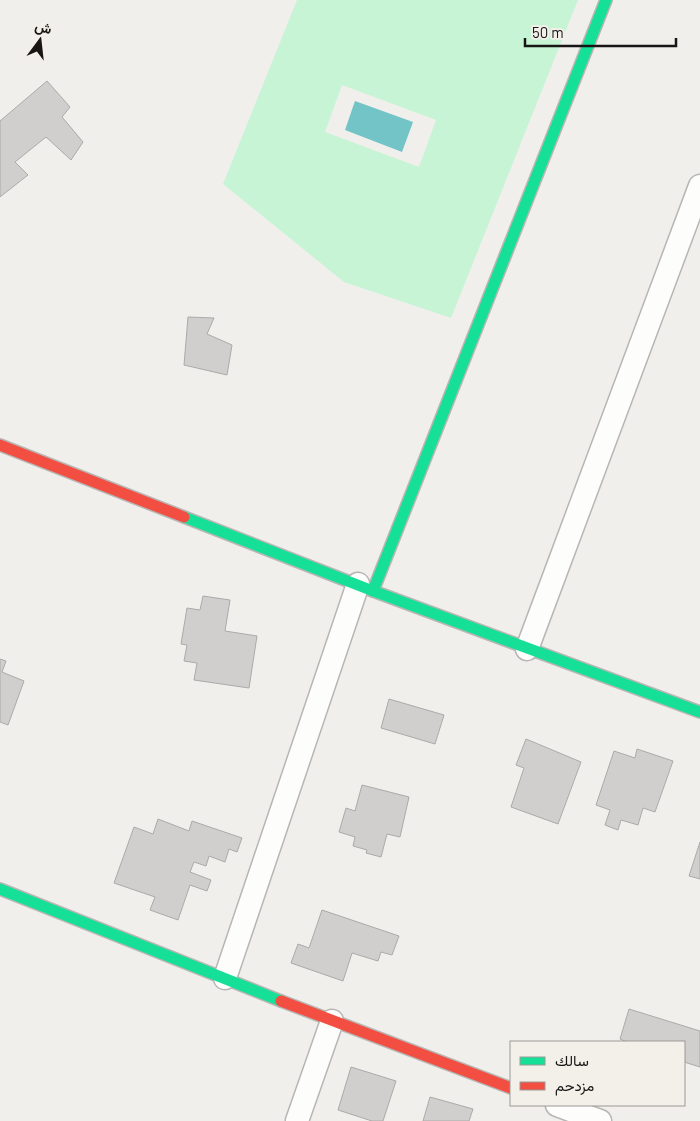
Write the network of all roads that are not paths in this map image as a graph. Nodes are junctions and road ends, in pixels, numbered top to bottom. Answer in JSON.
{"nodes":[{"id":1,"x":606,"y":0,"type":"edge"},
{"id":2,"x":700,"y":186,"type":"edge"},
{"id":3,"x":0,"y":445,"type":"edge"},
{"id":4,"x":365,"y":587,"type":"junction"},
{"id":5,"x":527,"y":649,"type":"junction"},
{"id":6,"x":700,"y":712,"type":"edge"},
{"id":7,"x":0,"y":889,"type":"edge"},
{"id":8,"x":225,"y":978,"type":"junction"},
{"id":9,"x":332,"y":1021,"type":"junction"},
{"id":10,"x":510,"y":1088,"type":"edge"},
{"id":11,"x":560,"y":1106,"type":"edge"},
{"id":12,"x":297,"y":1121,"type":"edge"},
{"id":13,"x":600,"y":1121,"type":"edge"}],
"edges":[{"from":1,"to":4,"type":"street"},
{"from":2,"to":5,"type":"street"},
{"from":3,"to":4,"type":"street"},
{"from":4,"to":5,"type":"street"},
{"from":4,"to":8,"type":"street"},
{"from":5,"to":6,"type":"street"},
{"from":7,"to":8,"type":"street"},
{"from":8,"to":9,"type":"street"},
{"from":9,"to":10,"type":"street"},
{"from":9,"to":12,"type":"street"},
{"from":11,"to":13,"type":"street"}]}
